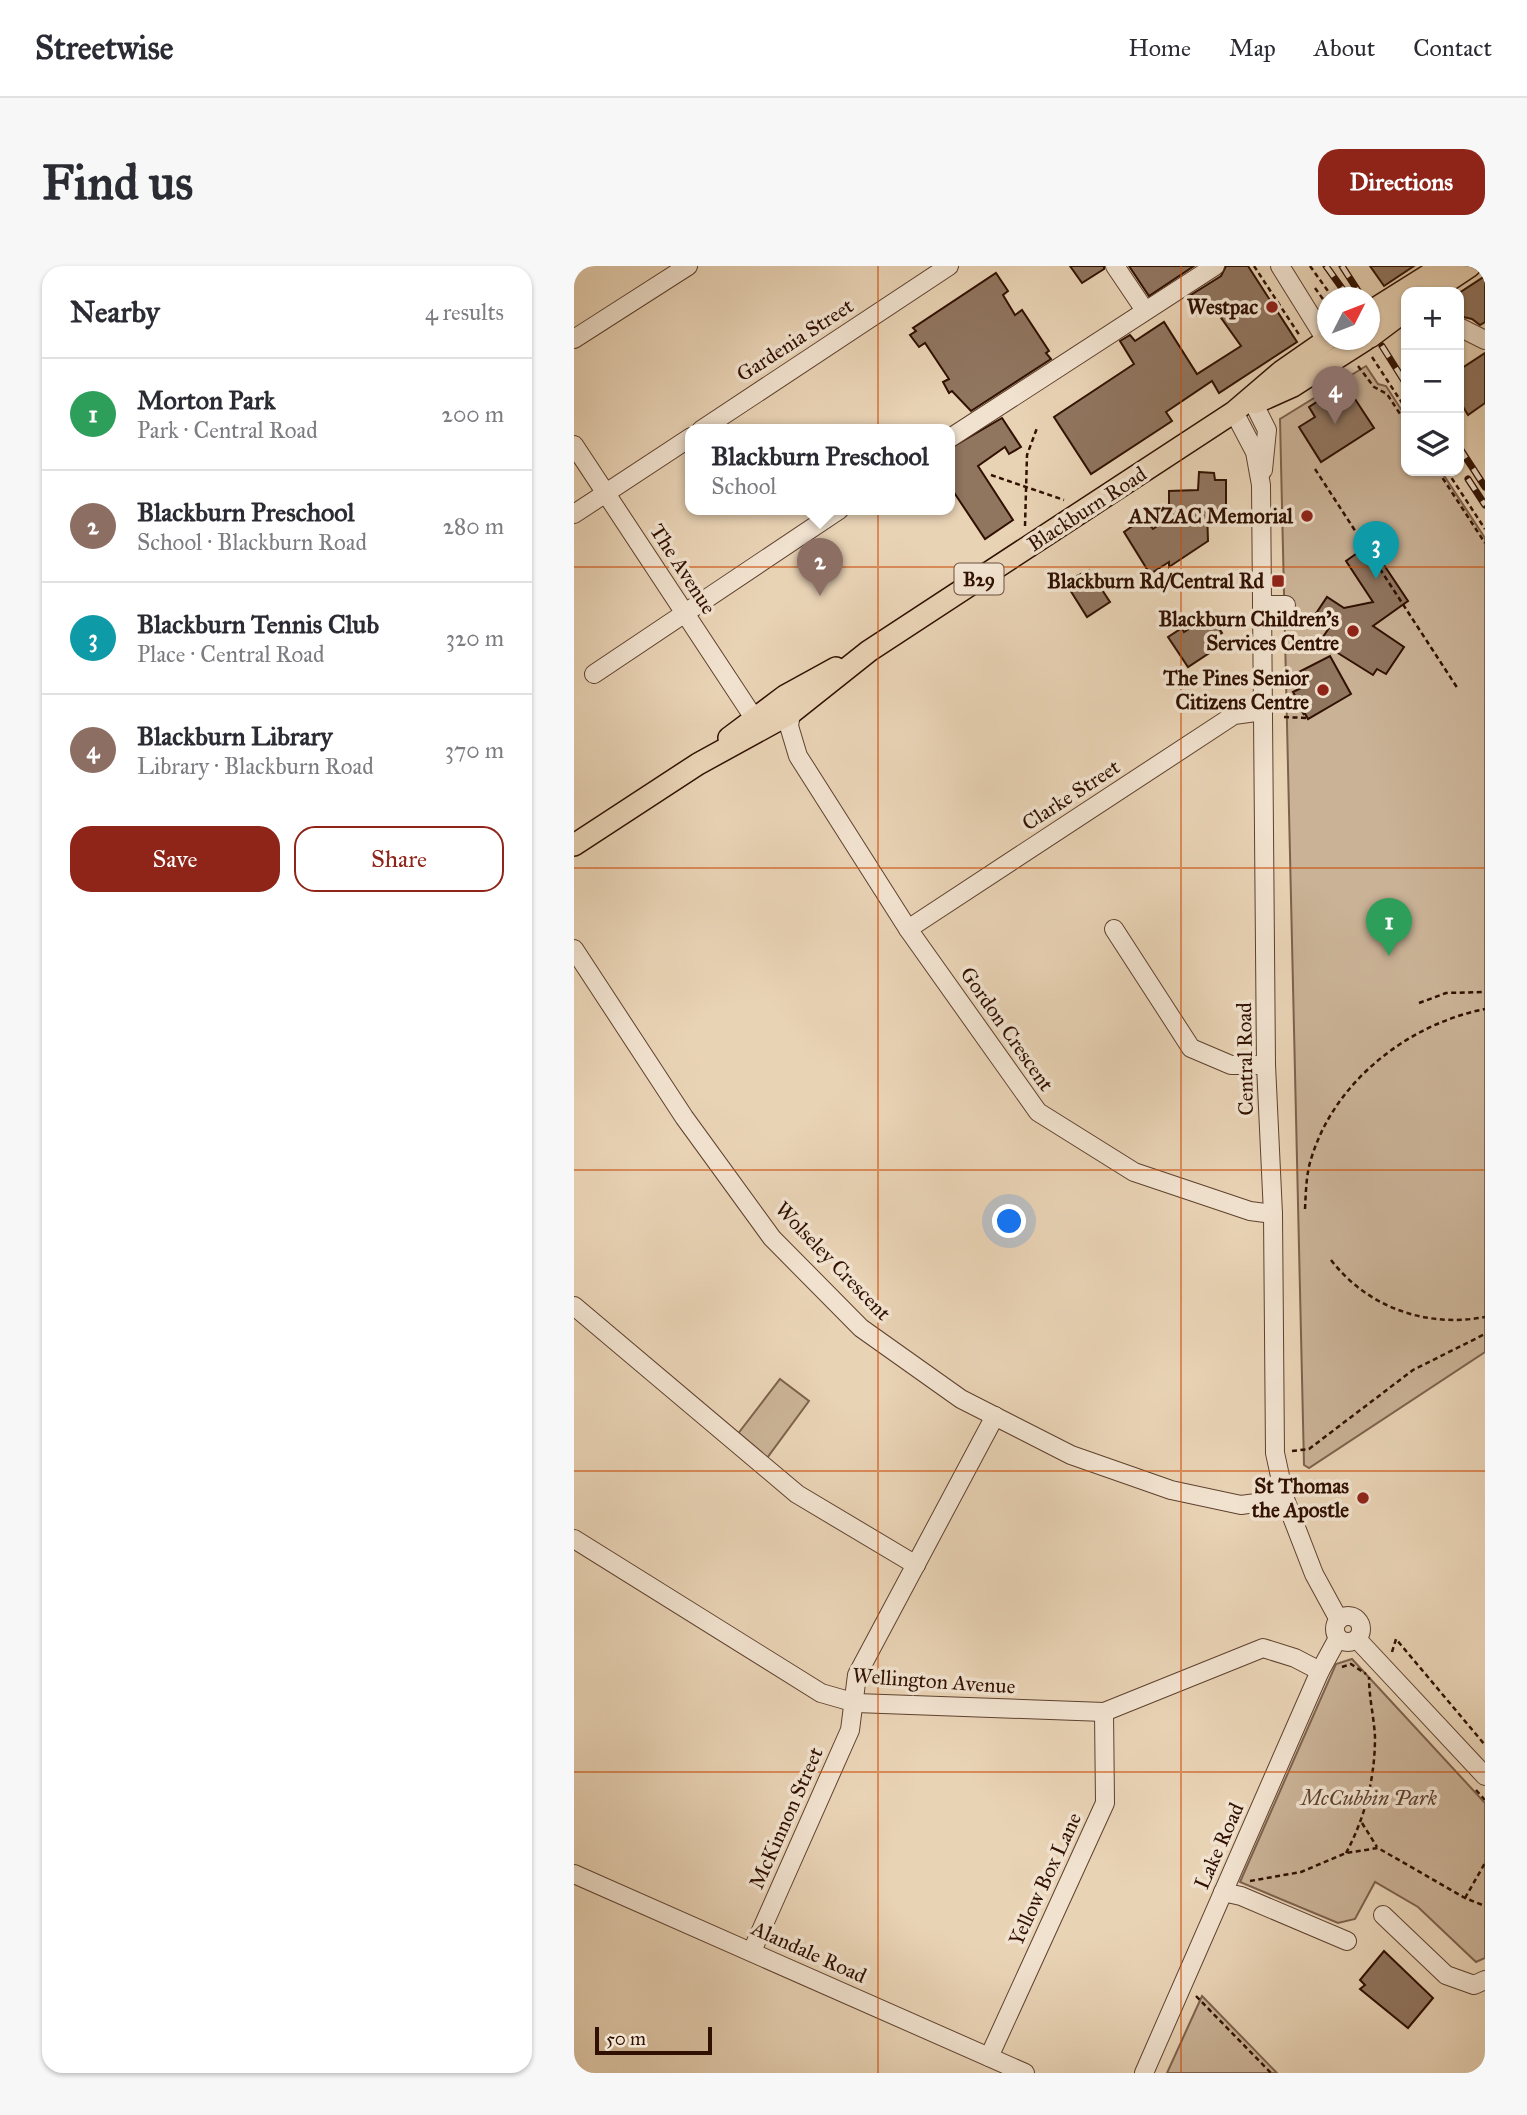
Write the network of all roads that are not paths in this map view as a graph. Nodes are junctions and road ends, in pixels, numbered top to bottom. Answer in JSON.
{"nodes":[{"id":1,"x":688,"y":266,"type":"edge"},
{"id":2,"x":949,"y":266,"type":"edge"},
{"id":3,"x":1115,"y":266,"type":"edge"},
{"id":4,"x":1215,"y":266,"type":"edge"},
{"id":5,"x":1280,"y":266,"type":"edge"},
{"id":6,"x":1443,"y":266,"type":"edge"},
{"id":7,"x":1470,"y":266,"type":"edge"},
{"id":8,"x":1438,"y":287,"type":"edge"},
{"id":9,"x":1380,"y":306,"type":"edge"},
{"id":10,"x":1144,"y":309,"type":"junction"},
{"id":11,"x":1401,"y":314,"type":"edge"},
{"id":12,"x":1317,"y":321,"type":"edge"},
{"id":13,"x":1464,"y":330,"type":"edge"},
{"id":14,"x":1380,"y":333,"type":"edge"},
{"id":15,"x":574,"y":339,"type":"edge"},
{"id":16,"x":1485,"y":340,"type":"edge"},
{"id":17,"x":1334,"y":350,"type":"edge"},
{"id":18,"x":1245,"y":406,"type":"junction"},
{"id":19,"x":710,"y":424,"type":"edge"},
{"id":20,"x":955,"y":435,"type":"edge"},
{"id":21,"x":685,"y":441,"type":"edge"},
{"id":22,"x":574,"y":445,"type":"edge"},
{"id":23,"x":606,"y":493,"type":"junction"},
{"id":24,"x":574,"y":514,"type":"edge"},
{"id":25,"x":831,"y":515,"type":"edge"},
{"id":26,"x":1262,"y":605,"type":"junction"},
{"id":27,"x":1286,"y":605,"type":"dead end"},
{"id":28,"x":685,"y":612,"type":"junction"},
{"id":29,"x":869,"y":651,"type":"junction"},
{"id":30,"x":594,"y":674,"type":"dead end"},
{"id":31,"x":1263,"y":711,"type":"junction"},
{"id":32,"x":791,"y":713,"type":"junction"},
{"id":33,"x":761,"y":727,"type":"junction"},
{"id":34,"x":798,"y":756,"type":"junction"},
{"id":35,"x":574,"y":845,"type":"edge"},
{"id":36,"x":908,"y":929,"type":"junction"},
{"id":37,"x":1114,"y":929,"type":"dead end"},
{"id":38,"x":574,"y":948,"type":"edge"},
{"id":39,"x":1266,"y":1065,"type":"junction"},
{"id":40,"x":1272,"y":1214,"type":"junction"},
{"id":41,"x":574,"y":1306,"type":"edge"},
{"id":42,"x":995,"y":1416,"type":"junction"},
{"id":43,"x":1285,"y":1499,"type":"junction"},
{"id":44,"x":574,"y":1539,"type":"edge"},
{"id":45,"x":916,"y":1565,"type":"junction"},
{"id":46,"x":1339,"y":1629,"type":"junction"},
{"id":47,"x":1320,"y":1671,"type":"junction"},
{"id":48,"x":856,"y":1703,"type":"junction"},
{"id":49,"x":1104,"y":1712,"type":"junction"},
{"id":50,"x":1485,"y":1776,"type":"edge"},
{"id":51,"x":574,"y":1874,"type":"edge"},
{"id":52,"x":1237,"y":1890,"type":"junction"},
{"id":53,"x":1383,"y":1915,"type":"dead end"},
{"id":54,"x":1347,"y":1941,"type":"dead end"},
{"id":55,"x":752,"y":1951,"type":"junction"},
{"id":56,"x":1485,"y":1980,"type":"edge"},
{"id":57,"x":989,"y":2057,"type":"junction"},
{"id":58,"x":1025,"y":2073,"type":"edge"},
{"id":59,"x":1144,"y":2073,"type":"edge"}],
"edges":[{"from":1,"to":15,"type":"street"},
{"from":2,"to":19,"type":"street","name":"Gardenia Street"},
{"from":3,"to":10,"type":"street"},
{"from":4,"to":10,"type":"street"},
{"from":5,"to":12,"type":"street"},
{"from":6,"to":9,"type":"main road"},
{"from":7,"to":8,"type":"main road"},
{"from":10,"to":20,"type":"street"},
{"from":11,"to":14,"type":"main road","name":"Blackburn Road","number":"B29"},
{"from":13,"to":16,"type":"street"},
{"from":17,"to":18,"type":"main road","name":"Blackburn Road","number":"B29"},
{"from":18,"to":26,"type":"street","name":"Central Road"},
{"from":18,"to":29,"type":"main road","name":"Blackburn Road","number":"B29"},
{"from":21,"to":23,"type":"street"},
{"from":22,"to":23,"type":"street","name":"The Avenue"},
{"from":23,"to":24,"type":"street"},
{"from":23,"to":28,"type":"street","name":"The Avenue"},
{"from":25,"to":28,"type":"street"},
{"from":26,"to":27,"type":"street"},
{"from":26,"to":31,"type":"street","name":"Central Road"},
{"from":28,"to":30,"type":"street"},
{"from":28,"to":33,"type":"street","name":"The Avenue"},
{"from":29,"to":32,"type":"main road","name":"Blackburn Road","number":"B29"},
{"from":29,"to":33,"type":"main road","name":"Blackburn Road","number":"B29"},
{"from":31,"to":36,"type":"street","name":"Clarke Street"},
{"from":31,"to":39,"type":"street","name":"Central Road"},
{"from":32,"to":33,"type":"main road","name":"Blackburn Road","number":"B29"},
{"from":32,"to":34,"type":"street","name":"Gordon Crescent"},
{"from":33,"to":34,"type":"street","name":"Gordon Crescent"},
{"from":33,"to":35,"type":"main road","name":"Blackburn Road","number":"B29"},
{"from":34,"to":36,"type":"street","name":"Gordon Crescent"},
{"from":36,"to":40,"type":"street","name":"Gordon Crescent"},
{"from":37,"to":39,"type":"street"},
{"from":38,"to":42,"type":"street","name":"Wolseley Crescent"},
{"from":39,"to":40,"type":"street","name":"Central Road"},
{"from":40,"to":43,"type":"street","name":"Central Road"},
{"from":41,"to":45,"type":"street"},
{"from":42,"to":43,"type":"street","name":"Wolseley Crescent"},
{"from":42,"to":45,"type":"street","name":"McKinnon Street"},
{"from":43,"to":46,"type":"street","name":"Central Road"},
{"from":44,"to":48,"type":"street","name":"Wellington Avenue"},
{"from":45,"to":48,"type":"street","name":"McKinnon Street"},
{"from":46,"to":47,"type":"street","name":"Lake Road"},
{"from":46,"to":50,"type":"street"},
{"from":47,"to":49,"type":"street","name":"Wellington Avenue"},
{"from":47,"to":52,"type":"street","name":"Lake Road"},
{"from":48,"to":49,"type":"street","name":"Wellington Avenue"},
{"from":48,"to":55,"type":"street","name":"McKinnon Street"},
{"from":49,"to":57,"type":"street","name":"Yellow Box Lane"},
{"from":51,"to":55,"type":"street","name":"Alandale Road"},
{"from":52,"to":54,"type":"street"},
{"from":52,"to":59,"type":"street","name":"Lake Road"},
{"from":53,"to":56,"type":"street"},
{"from":55,"to":57,"type":"street","name":"Alandale Road"},
{"from":57,"to":58,"type":"street","name":"Alandale Road"}]}
